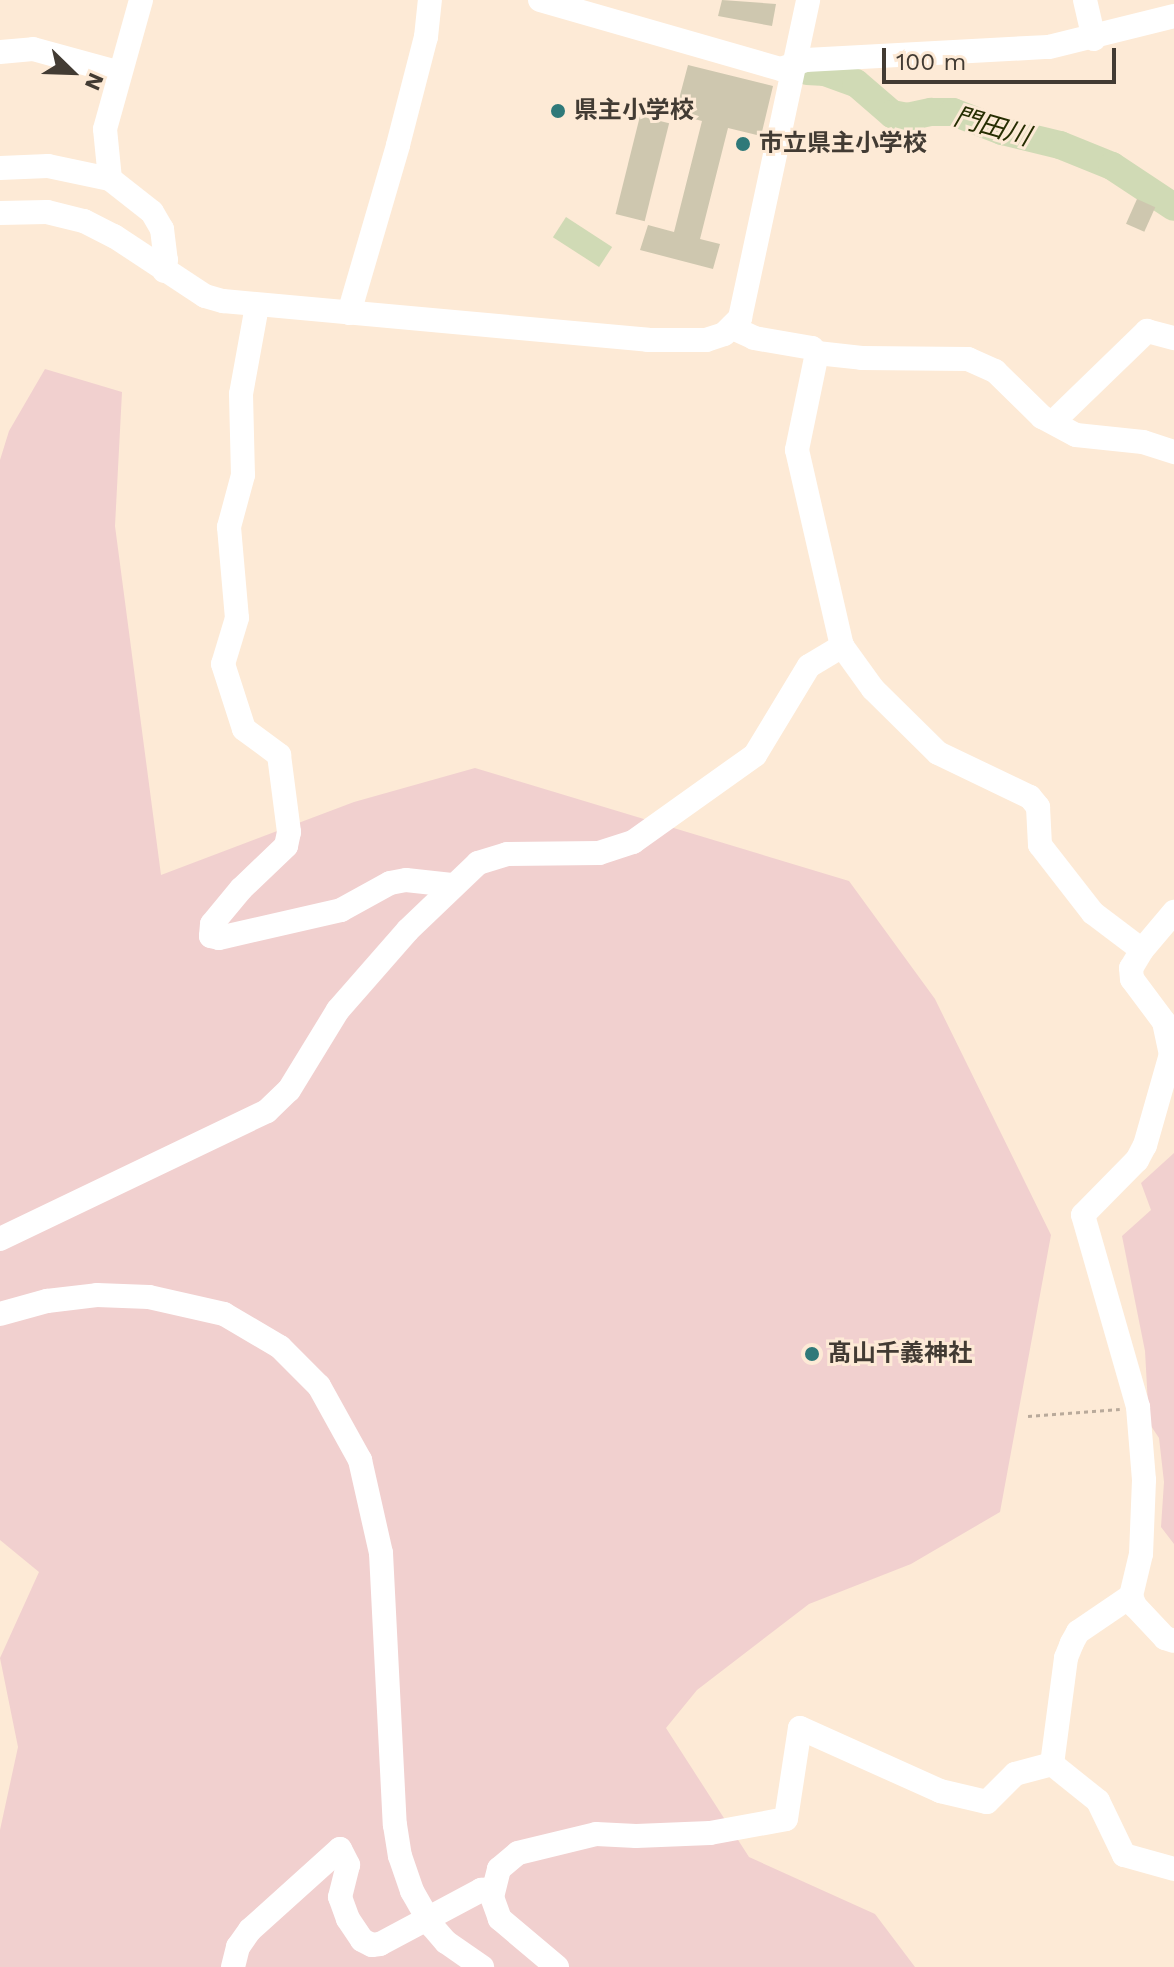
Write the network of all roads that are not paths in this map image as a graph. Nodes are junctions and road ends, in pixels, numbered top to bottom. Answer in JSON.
{"nodes":[{"id":1,"x":141,"y":0,"type":"edge"},
{"id":2,"x":430,"y":0,"type":"edge"},
{"id":3,"x":540,"y":0,"type":"edge"},
{"id":4,"x":808,"y":0,"type":"edge"},
{"id":5,"x":1085,"y":0,"type":"edge"},
{"id":6,"x":1174,"y":16,"type":"edge"},
{"id":7,"x":1094,"y":39,"type":"junction"},
{"id":8,"x":0,"y":52,"type":"edge"},
{"id":9,"x":796,"y":64,"type":"junction"},
{"id":10,"x":120,"y":73,"type":"junction"},
{"id":11,"x":0,"y":168,"type":"edge"},
{"id":12,"x":110,"y":179,"type":"junction"},
{"id":13,"x":0,"y":213,"type":"edge"},
{"id":14,"x":164,"y":271,"type":"junction"},
{"id":15,"x":257,"y":306,"type":"junction"},
{"id":16,"x":349,"y":313,"type":"junction"},
{"id":17,"x":733,"y":328,"type":"junction"},
{"id":18,"x":1174,"y":338,"type":"edge"},
{"id":19,"x":817,"y":353,"type":"junction"},
{"id":20,"x":1053,"y":422,"type":"junction"},
{"id":21,"x":1174,"y":452,"type":"edge"},
{"id":22,"x":842,"y":646,"type":"junction"},
{"id":23,"x":452,"y":885,"type":"junction"},
{"id":24,"x":1174,"y":912,"type":"edge"},
{"id":25,"x":1142,"y":950,"type":"junction"},
{"id":26,"x":0,"y":1239,"type":"edge"},
{"id":27,"x":0,"y":1314,"type":"edge"},
{"id":28,"x":1131,"y":1596,"type":"junction"},
{"id":29,"x":1174,"y":1641,"type":"edge"},
{"id":30,"x":1052,"y":1764,"type":"junction"},
{"id":31,"x":1174,"y":1869,"type":"edge"},
{"id":32,"x":492,"y":1889,"type":"junction"},
{"id":33,"x":233,"y":1967,"type":"edge"},
{"id":34,"x":482,"y":1967,"type":"edge"},
{"id":35,"x":557,"y":1967,"type":"edge"}],
"edges":[{"from":1,"to":10,"type":"street"},
{"from":2,"to":16,"type":"street"},
{"from":3,"to":9,"type":"street"},
{"from":4,"to":9,"type":"street"},
{"from":5,"to":7,"type":"street"},
{"from":6,"to":7,"type":"street"},
{"from":7,"to":9,"type":"street"},
{"from":8,"to":10,"type":"street"},
{"from":9,"to":17,"type":"street"},
{"from":10,"to":12,"type":"street"},
{"from":11,"to":12,"type":"street"},
{"from":12,"to":14,"type":"street"},
{"from":13,"to":14,"type":"street"},
{"from":14,"to":15,"type":"street"},
{"from":15,"to":16,"type":"street"},
{"from":15,"to":23,"type":"street"},
{"from":16,"to":17,"type":"street"},
{"from":17,"to":19,"type":"street"},
{"from":18,"to":20,"type":"street"},
{"from":19,"to":20,"type":"street"},
{"from":19,"to":22,"type":"street"},
{"from":20,"to":21,"type":"street"},
{"from":22,"to":23,"type":"street"},
{"from":22,"to":25,"type":"street"},
{"from":23,"to":26,"type":"street"},
{"from":24,"to":25,"type":"street"},
{"from":25,"to":28,"type":"street"},
{"from":27,"to":34,"type":"street"},
{"from":28,"to":29,"type":"street"},
{"from":28,"to":30,"type":"street"},
{"from":30,"to":31,"type":"street"},
{"from":30,"to":32,"type":"street"},
{"from":32,"to":33,"type":"street"},
{"from":32,"to":35,"type":"street"}]}
